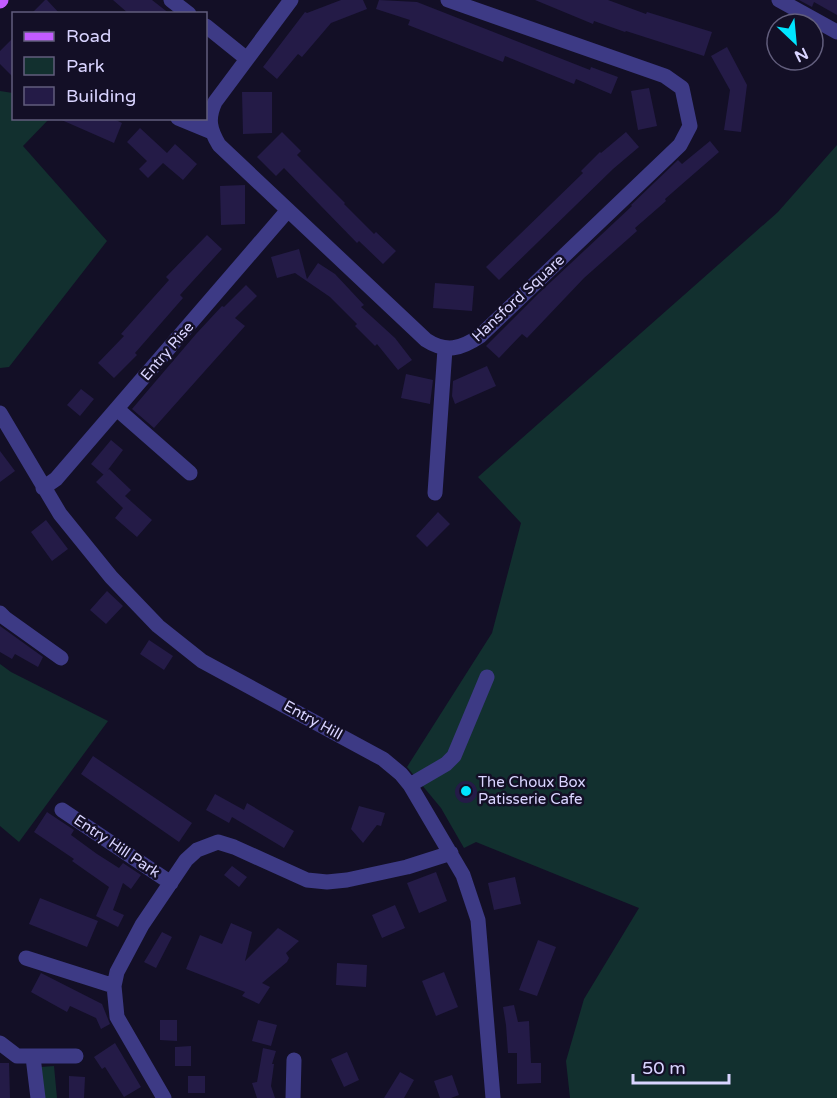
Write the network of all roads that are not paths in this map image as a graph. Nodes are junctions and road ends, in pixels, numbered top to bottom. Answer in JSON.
{"nodes":[{"id":1,"x":171,"y":0,"type":"edge"},
{"id":2,"x":291,"y":0,"type":"edge"},
{"id":3,"x":448,"y":0,"type":"edge"},
{"id":4,"x":779,"y":0,"type":"edge"},
{"id":5,"x":186,"y":12,"type":"edge"},
{"id":6,"x":207,"y":27,"type":"edge"},
{"id":7,"x":837,"y":32,"type":"edge"},
{"id":8,"x":248,"y":59,"type":"junction"},
{"id":9,"x":183,"y":120,"type":"edge"},
{"id":10,"x":212,"y":132,"type":"junction"},
{"id":11,"x":288,"y":210,"type":"junction"},
{"id":12,"x":445,"y":349,"type":"junction"},
{"id":13,"x":117,"y":409,"type":"junction"},
{"id":14,"x":0,"y":413,"type":"edge"},
{"id":15,"x":6,"y":439,"type":"edge"},
{"id":16,"x":190,"y":473,"type":"dead end"},
{"id":17,"x":43,"y":488,"type":"junction"},
{"id":18,"x":435,"y":493,"type":"dead end"},
{"id":19,"x":0,"y":613,"type":"edge"},
{"id":20,"x":61,"y":658,"type":"dead end"},
{"id":21,"x":487,"y":677,"type":"dead end"},
{"id":22,"x":410,"y":785,"type":"junction"},
{"id":23,"x":62,"y":810,"type":"dead end"},
{"id":24,"x":451,"y":853,"type":"junction"},
{"id":25,"x":171,"y":883,"type":"junction"},
{"id":26,"x":26,"y":958,"type":"dead end"},
{"id":27,"x":114,"y":986,"type":"junction"},
{"id":28,"x":0,"y":1043,"type":"edge"},
{"id":29,"x":76,"y":1056,"type":"dead end"},
{"id":30,"x":33,"y":1057,"type":"junction"},
{"id":31,"x":294,"y":1060,"type":"dead end"},
{"id":32,"x":38,"y":1098,"type":"edge"},
{"id":33,"x":164,"y":1098,"type":"edge"},
{"id":34,"x":293,"y":1098,"type":"edge"},
{"id":35,"x":493,"y":1098,"type":"edge"}],
"edges":[{"from":1,"to":5,"type":"street"},
{"from":2,"to":8,"type":"street"},
{"from":3,"to":12,"type":"street","name":"Hansford Square"},
{"from":4,"to":7,"type":"street"},
{"from":6,"to":8,"type":"street"},
{"from":8,"to":10,"type":"street"},
{"from":9,"to":10,"type":"street"},
{"from":10,"to":11,"type":"street"},
{"from":11,"to":12,"type":"street"},
{"from":11,"to":13,"type":"street","name":"Entry Rise"},
{"from":12,"to":18,"type":"street"},
{"from":13,"to":16,"type":"street"},
{"from":13,"to":17,"type":"street","name":"Entry Rise"},
{"from":14,"to":15,"type":"street","name":"Entry Hill"},
{"from":15,"to":17,"type":"street","name":"Entry Hill"},
{"from":17,"to":22,"type":"street","name":"Entry Hill"},
{"from":19,"to":20,"type":"street"},
{"from":21,"to":22,"type":"street"},
{"from":22,"to":24,"type":"street","name":"Entry Hill"},
{"from":23,"to":25,"type":"street","name":"Entry Hill Park"},
{"from":24,"to":25,"type":"street","name":"Entry Hill Park"},
{"from":24,"to":35,"type":"street","name":"Entry Hill"},
{"from":25,"to":27,"type":"street","name":"Entry Hill Park"},
{"from":26,"to":27,"type":"street"},
{"from":27,"to":33,"type":"street","name":"Entry Hill Park"},
{"from":28,"to":30,"type":"street"},
{"from":29,"to":30,"type":"street"},
{"from":30,"to":32,"type":"street"},
{"from":31,"to":34,"type":"street"}]}
